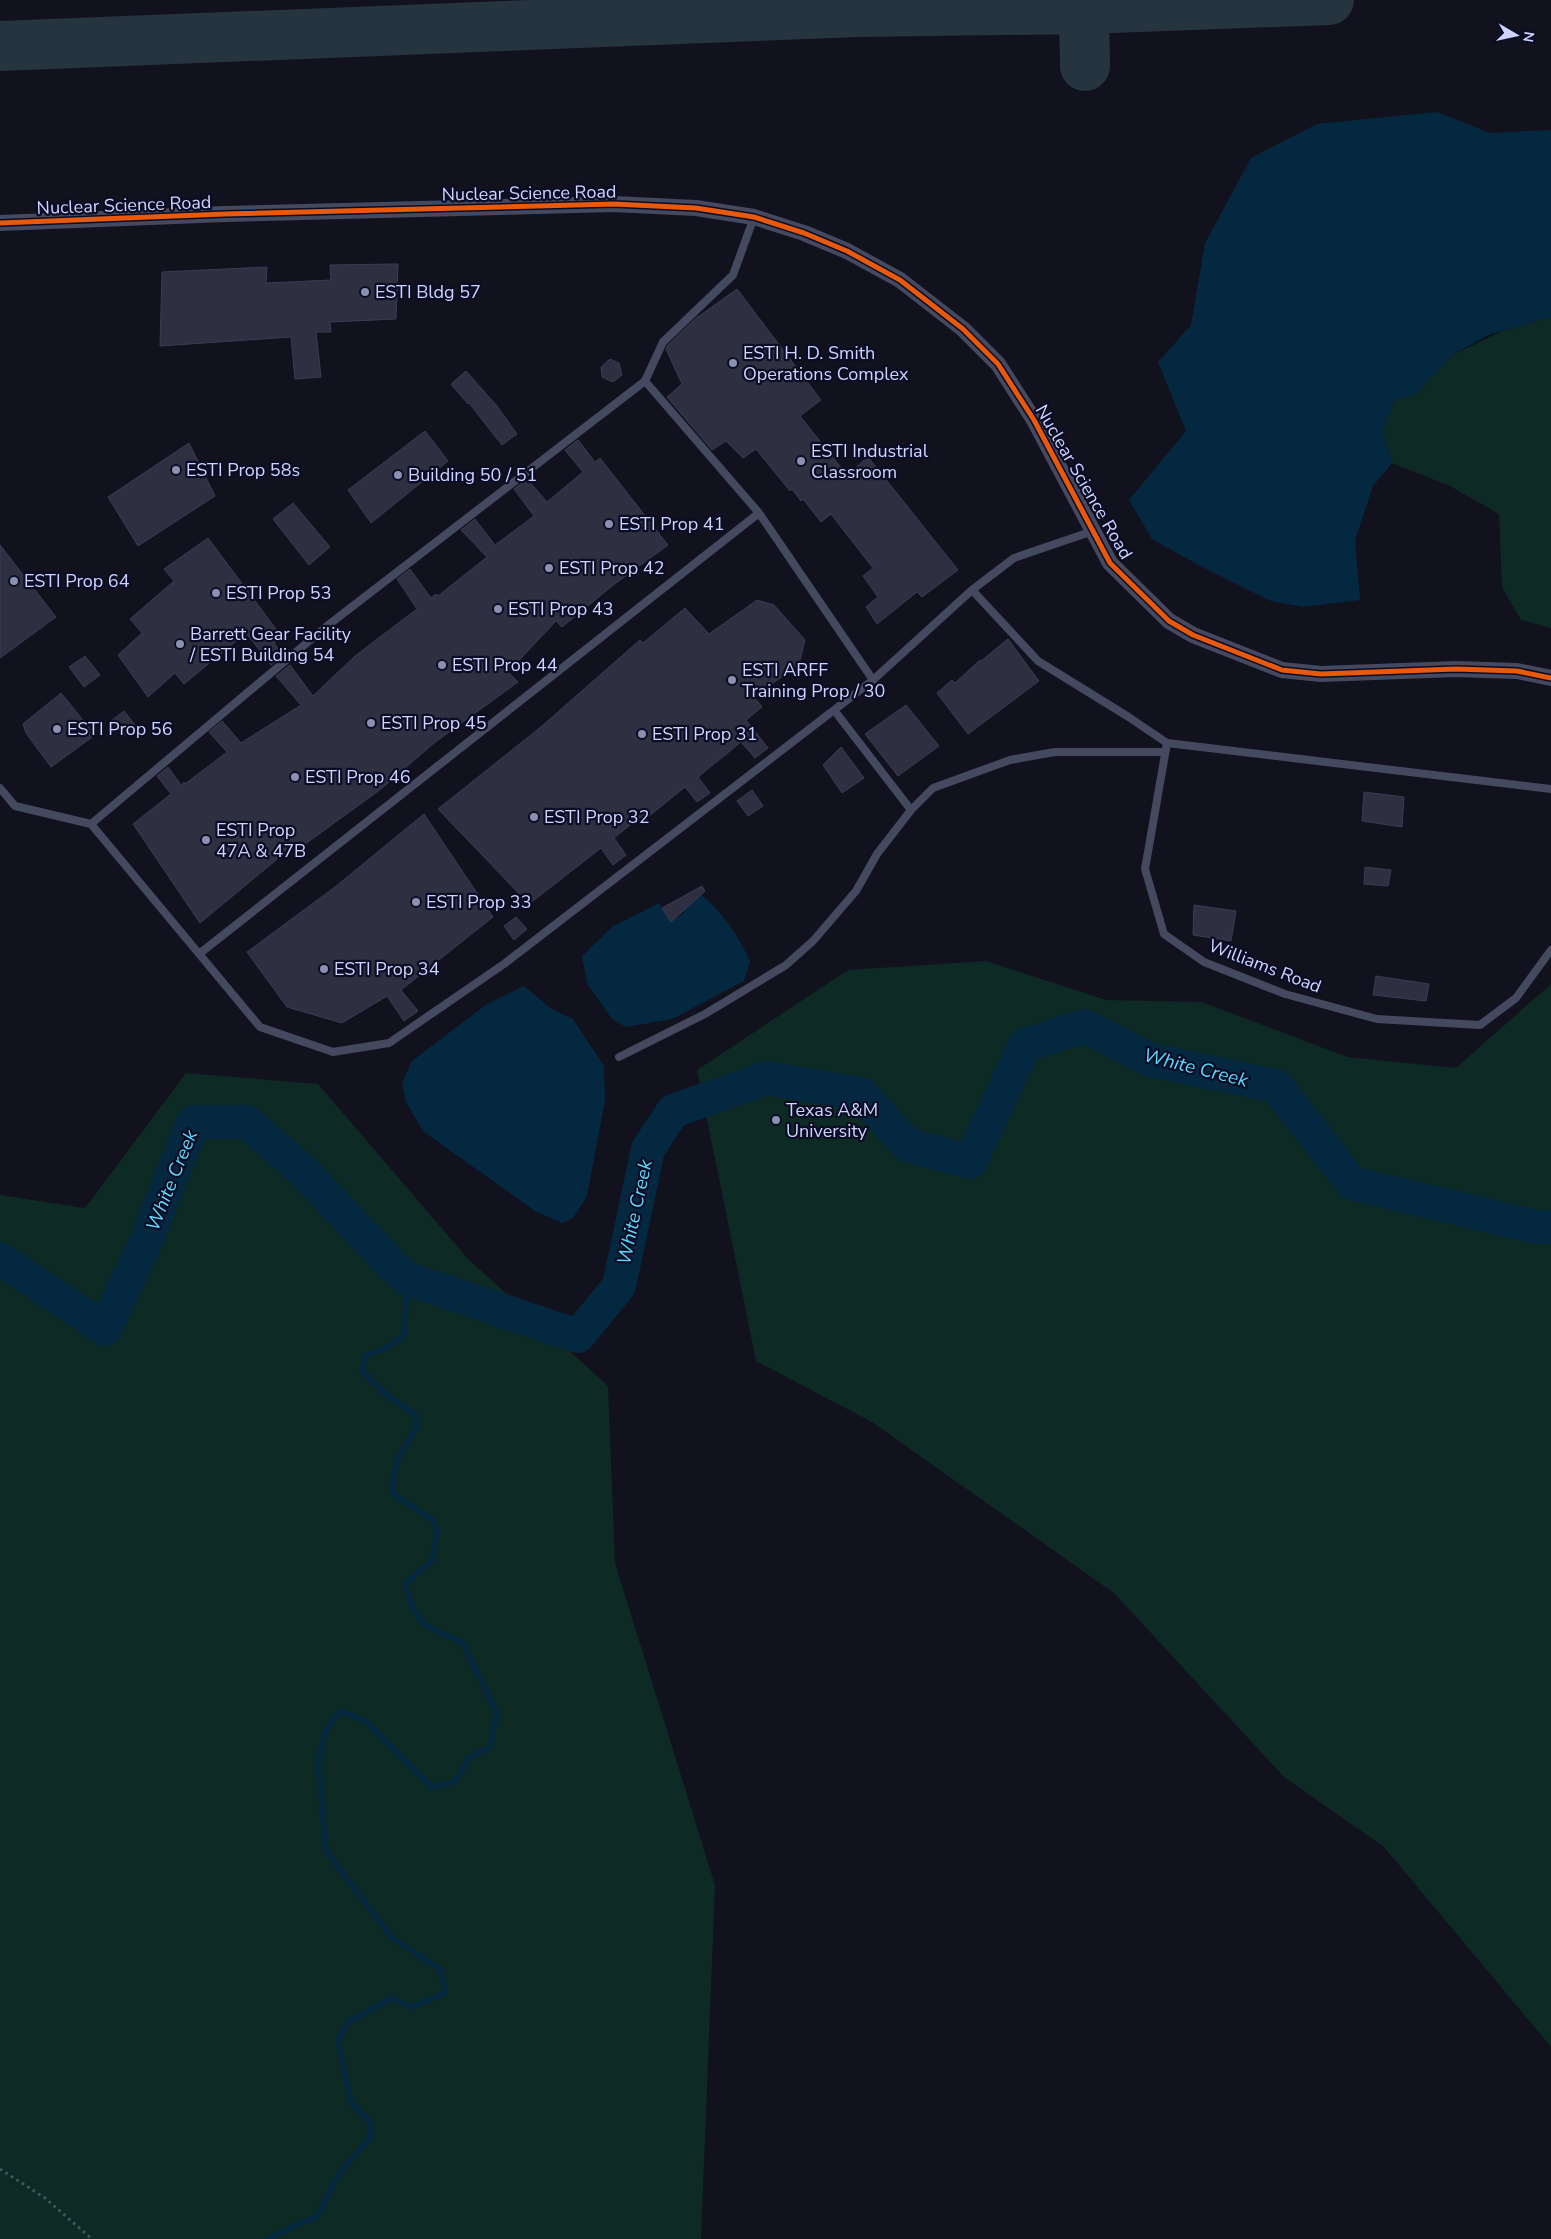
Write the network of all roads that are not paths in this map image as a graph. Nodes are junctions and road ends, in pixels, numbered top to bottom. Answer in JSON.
{"nodes":[{"id":1,"x":754,"y":216,"type":"junction"},
{"id":2,"x":0,"y":223,"type":"edge"},
{"id":3,"x":645,"y":381,"type":"junction"},
{"id":4,"x":759,"y":512,"type":"junction"},
{"id":5,"x":1093,"y":531,"type":"junction"},
{"id":6,"x":972,"y":590,"type":"junction"},
{"id":7,"x":1551,"y":678,"type":"edge"},
{"id":8,"x":874,"y":680,"type":"junction"},
{"id":9,"x":834,"y":710,"type":"junction"},
{"id":10,"x":1167,"y":743,"type":"junction"},
{"id":11,"x":1165,"y":752,"type":"junction"},
{"id":12,"x":0,"y":788,"type":"edge"},
{"id":13,"x":1551,"y":789,"type":"edge"},
{"id":14,"x":911,"y":810,"type":"junction"},
{"id":15,"x":90,"y":824,"type":"junction"},
{"id":16,"x":1551,"y":950,"type":"edge"},
{"id":17,"x":199,"y":954,"type":"junction"},
{"id":18,"x":620,"y":1057,"type":"dead end"}],
"edges":[{"from":1,"to":2,"type":"street","name":"Nuclear Science Road"},
{"from":1,"to":3,"type":"lane"},
{"from":1,"to":5,"type":"street","name":"Nuclear Science Road"},
{"from":3,"to":4,"type":"lane"},
{"from":3,"to":15,"type":"lane"},
{"from":4,"to":8,"type":"lane"},
{"from":4,"to":17,"type":"lane"},
{"from":5,"to":6,"type":"lane"},
{"from":5,"to":7,"type":"street","name":"Nuclear Science Road"},
{"from":6,"to":8,"type":"lane"},
{"from":6,"to":10,"type":"lane"},
{"from":8,"to":9,"type":"lane"},
{"from":9,"to":14,"type":"lane"},
{"from":9,"to":17,"type":"lane"},
{"from":10,"to":11,"type":"lane","name":"Williams Road"},
{"from":10,"to":13,"type":"lane"},
{"from":11,"to":14,"type":"lane"},
{"from":11,"to":16,"type":"lane","name":"Williams Road"},
{"from":12,"to":15,"type":"lane"},
{"from":14,"to":18,"type":"lane"},
{"from":15,"to":17,"type":"lane"}]}
